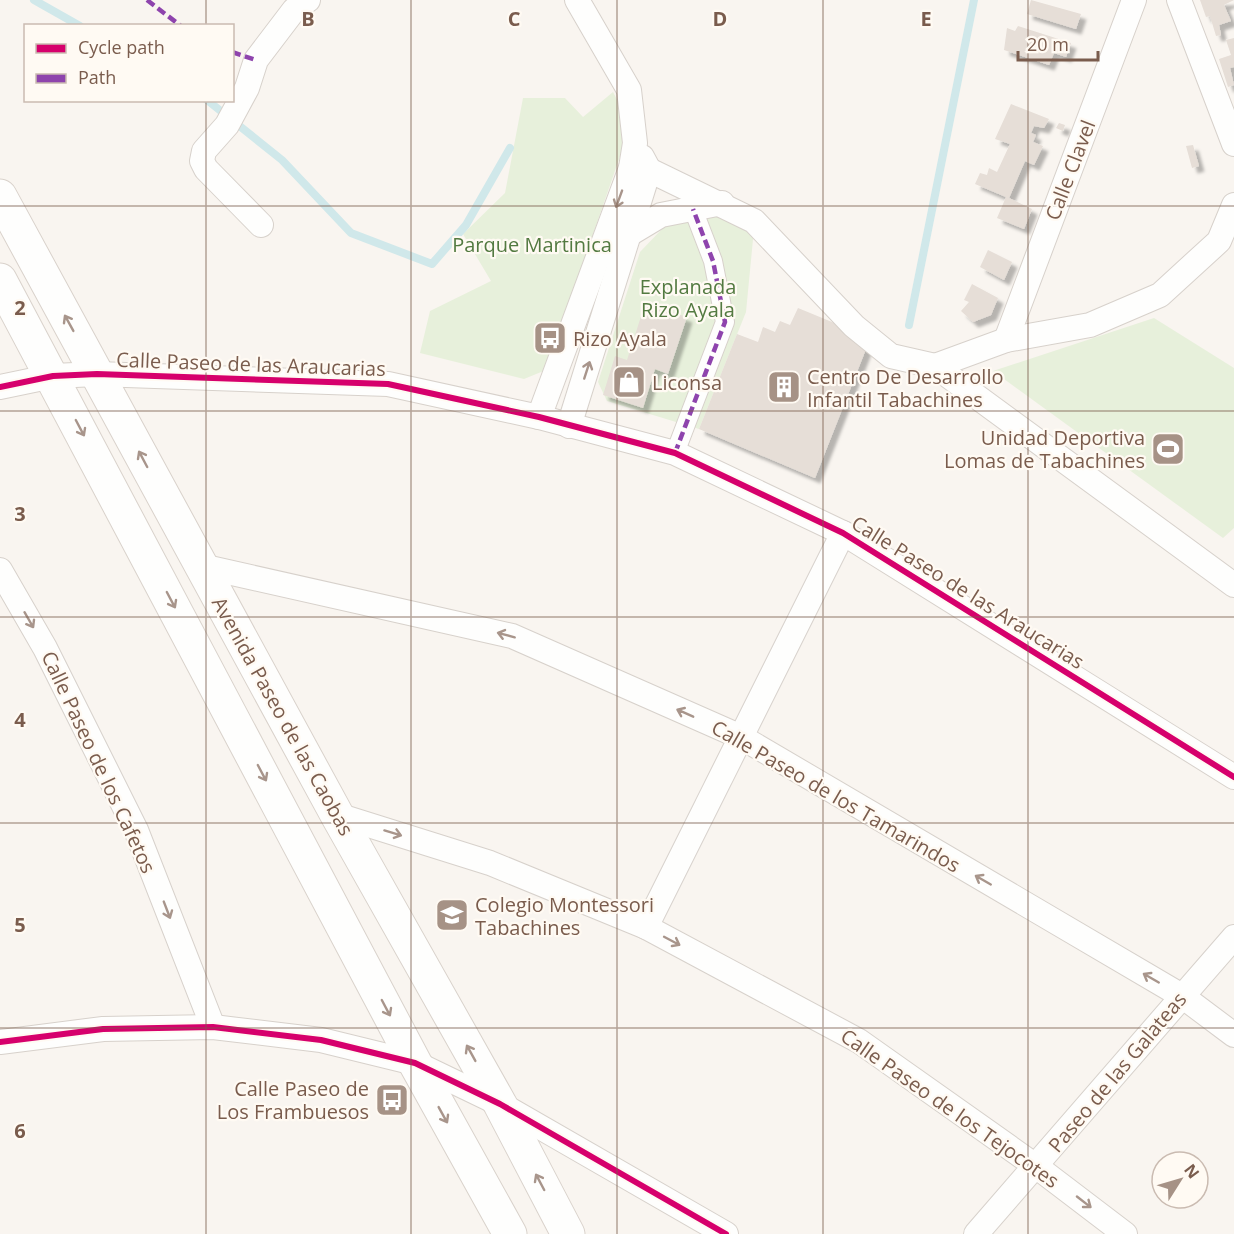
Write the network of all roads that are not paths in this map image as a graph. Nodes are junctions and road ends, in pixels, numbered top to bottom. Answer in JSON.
{"nodes":[{"id":1,"x":308,"y":0,"type":"edge"},
{"id":2,"x":577,"y":0,"type":"edge"},
{"id":3,"x":1134,"y":0,"type":"edge"},
{"id":4,"x":1179,"y":0,"type":"edge"},
{"id":5,"x":1234,"y":144,"type":"edge"},
{"id":6,"x":640,"y":169,"type":"junction"},
{"id":7,"x":0,"y":196,"type":"edge"},
{"id":8,"x":722,"y":203,"type":"junction"},
{"id":9,"x":1234,"y":206,"type":"edge"},
{"id":10,"x":693,"y":209,"type":"junction"},
{"id":11,"x":261,"y":225,"type":"dead end"},
{"id":12,"x":631,"y":233,"type":"junction"},
{"id":13,"x":0,"y":280,"type":"edge"},
{"id":14,"x":1006,"y":340,"type":"junction"},
{"id":15,"x":935,"y":366,"type":"junction"},
{"id":16,"x":97,"y":374,"type":"junction"},
{"id":17,"x":53,"y":376,"type":"junction"},
{"id":18,"x":0,"y":387,"type":"edge"},
{"id":19,"x":539,"y":417,"type":"junction"},
{"id":20,"x":569,"y":426,"type":"junction"},
{"id":21,"x":675,"y":453,"type":"junction"},
{"id":22,"x":843,"y":533,"type":"junction"},
{"id":23,"x":201,"y":566,"type":"junction"},
{"id":24,"x":0,"y":570,"type":"edge"},
{"id":25,"x":1234,"y":585,"type":"edge"},
{"id":26,"x":741,"y":737,"type":"junction"},
{"id":27,"x":1234,"y":777,"type":"edge"},
{"id":28,"x":337,"y":815,"type":"junction"},
{"id":29,"x":646,"y":927,"type":"junction"},
{"id":30,"x":1234,"y":937,"type":"edge"},
{"id":31,"x":1182,"y":996,"type":"junction"},
{"id":32,"x":213,"y":1027,"type":"junction"},
{"id":33,"x":1234,"y":1035,"type":"edge"},
{"id":34,"x":2,"y":1036,"type":"edge"},
{"id":35,"x":415,"y":1064,"type":"junction"},
{"id":36,"x":500,"y":1104,"type":"junction"},
{"id":37,"x":1037,"y":1167,"type":"junction"},
{"id":38,"x":510,"y":1234,"type":"edge"},
{"id":39,"x":568,"y":1234,"type":"edge"},
{"id":40,"x":726,"y":1234,"type":"edge"},
{"id":41,"x":976,"y":1234,"type":"edge"},
{"id":42,"x":1125,"y":1234,"type":"edge"}],
"edges":[{"from":1,"to":11,"type":"street"},
{"from":2,"to":6,"type":"street"},
{"from":3,"to":14,"type":"street","name":"Calle Clavel"},
{"from":4,"to":5,"type":"street"},
{"from":6,"to":8,"type":"street"},
{"from":6,"to":12,"type":"street"},
{"from":6,"to":19,"type":"street","one_way":true},
{"from":16,"to":7,"type":"main road","name":"Avenida Paseo de las Caobas","one_way":true},
{"from":8,"to":10,"type":"street"},
{"from":8,"to":15,"type":"street"},
{"from":9,"to":14,"type":"street"},
{"from":10,"to":12,"type":"street"},
{"from":10,"to":21,"type":"street"},
{"from":20,"to":12,"type":"street","one_way":true},
{"from":13,"to":17,"type":"main road"},
{"from":14,"to":15,"type":"street"},
{"from":15,"to":25,"type":"street"},
{"from":16,"to":17,"type":"street","name":"Calle Paseo de las Araucarias"},
{"from":16,"to":19,"type":"street","name":"Calle Paseo de las Araucarias"},
{"from":23,"to":16,"type":"main road","name":"Avenida Paseo de las Caobas","one_way":true},
{"from":17,"to":18,"type":"street","name":"Calle Paseo de las Araucarias"},
{"from":17,"to":35,"type":"main road","one_way":true},
{"from":19,"to":20,"type":"street","name":"Calle Paseo de las Araucarias"},
{"from":20,"to":21,"type":"street","name":"Calle Paseo de las Araucarias"},
{"from":21,"to":22,"type":"street","name":"Calle Paseo de las Araucarias"},
{"from":22,"to":26,"type":"street"},
{"from":22,"to":27,"type":"street","name":"Calle Paseo de las Araucarias"},
{"from":26,"to":23,"type":"street","name":"Calle Paseo de los Tamarindos","one_way":true},
{"from":23,"to":28,"type":"main road","name":"Avenida Paseo de las Caobas"},
{"from":24,"to":32,"type":"street","name":"Calle Paseo de los Cafetos","one_way":true},
{"from":26,"to":29,"type":"street"},
{"from":31,"to":26,"type":"street","name":"Calle Paseo de los Tamarindos","one_way":true},
{"from":28,"to":29,"type":"street","name":"Calle Paseo de los Tejocotes","one_way":true},
{"from":36,"to":28,"type":"main road","name":"Avenida Paseo de las Caobas","one_way":true},
{"from":29,"to":37,"type":"street","name":"Calle Paseo de los Tejocotes","one_way":true},
{"from":30,"to":31,"type":"street","name":"Paseo de las Galateas"},
{"from":31,"to":33,"type":"street","name":"Calle Paseo de los Tamarindos"},
{"from":31,"to":37,"type":"street","name":"Paseo de las Galateas"},
{"from":32,"to":34,"type":"street"},
{"from":32,"to":35,"type":"street"},
{"from":35,"to":36,"type":"street"},
{"from":35,"to":38,"type":"main road","one_way":true},
{"from":39,"to":36,"type":"main road","name":"Avenida Paseo de las Caobas","one_way":true},
{"from":36,"to":40,"type":"street"},
{"from":37,"to":41,"type":"street","name":"Paseo de las Galateas"},
{"from":37,"to":42,"type":"street","name":"Calle Paseo de los Tejocotes","one_way":true}]}
